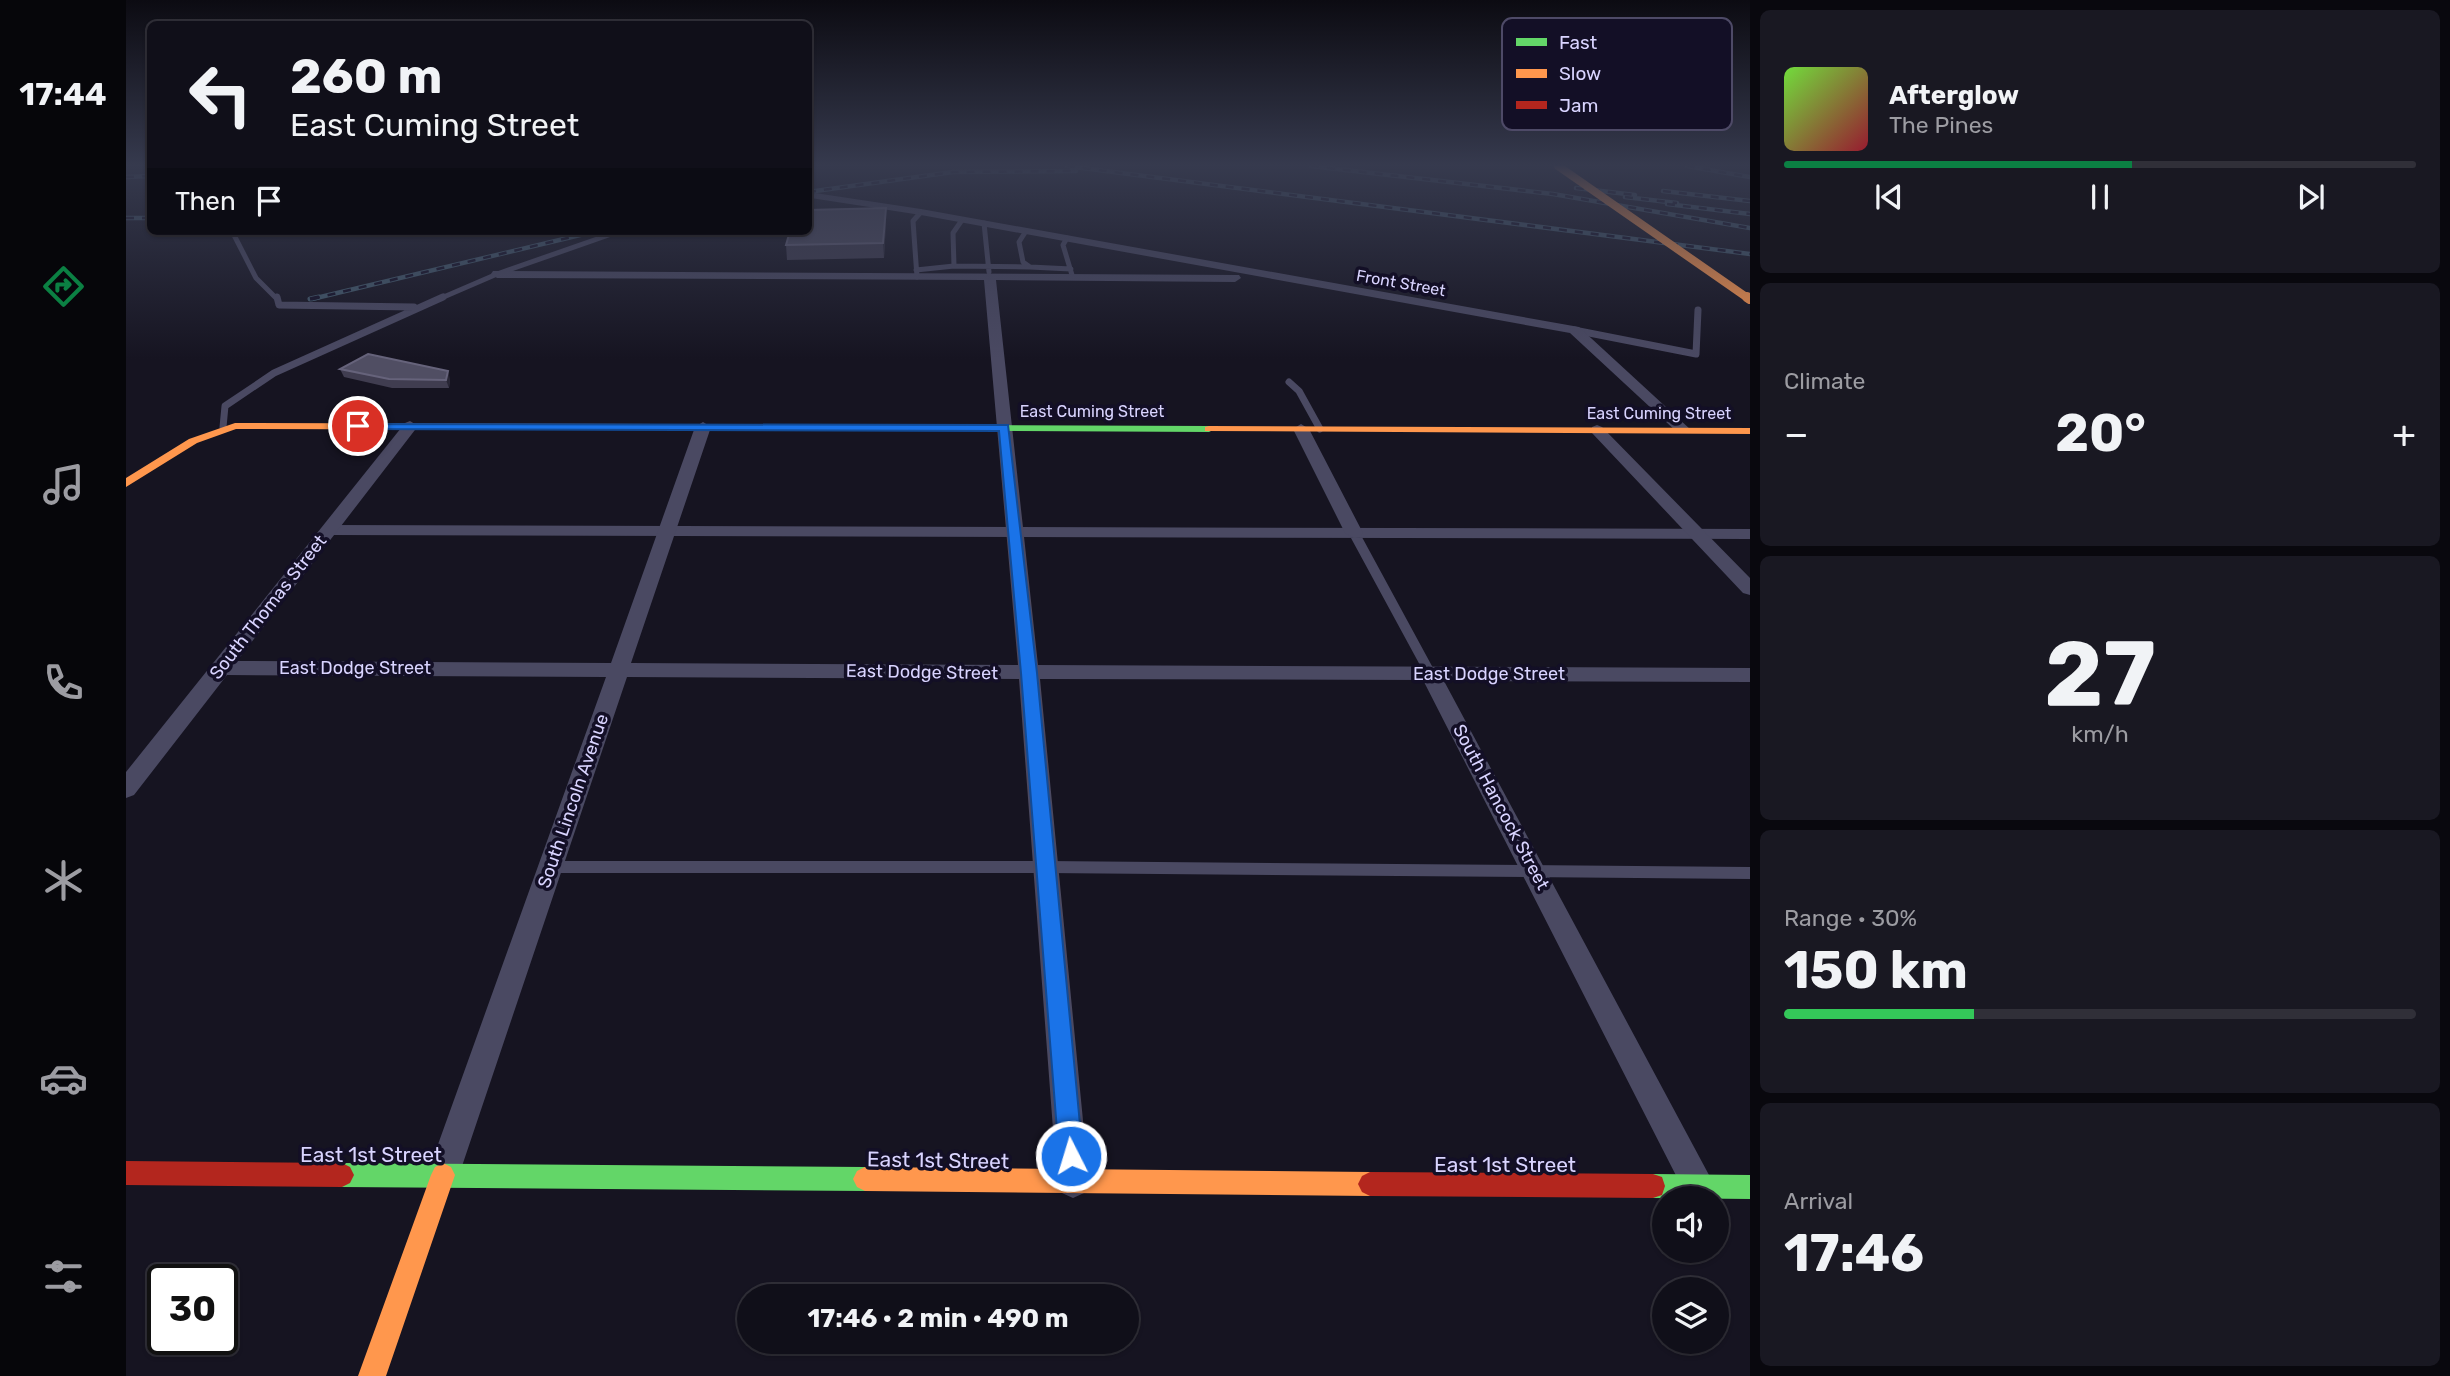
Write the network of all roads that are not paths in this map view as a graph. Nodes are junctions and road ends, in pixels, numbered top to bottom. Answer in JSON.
{"nodes":[{"id":1,"x":914,"y":230,"type":"edge"},
{"id":2,"x":955,"y":230,"type":"edge"},
{"id":3,"x":985,"y":230,"type":"edge"},
{"id":4,"x":1022,"y":230,"type":"edge"},
{"id":5,"x":1651,"y":230,"type":"edge"},
{"id":6,"x":1668,"y":230,"type":"edge"},
{"id":7,"x":1026,"y":231,"type":"junction"},
{"id":8,"x":234,"y":235,"type":"edge"},
{"id":9,"x":609,"y":235,"type":"edge"},
{"id":10,"x":1067,"y":238,"type":"junction"},
{"id":11,"x":954,"y":266,"type":"junction"},
{"id":12,"x":1030,"y":267,"type":"junction"},
{"id":13,"x":990,"y":273,"type":"junction"},
{"id":14,"x":1072,"y":273,"type":"junction"},
{"id":15,"x":497,"y":274,"type":"junction"},
{"id":16,"x":916,"y":274,"type":"junction"},
{"id":17,"x":1279,"y":277,"type":"junction"},
{"id":18,"x":1750,"y":286,"type":"edge"},
{"id":19,"x":1750,"y":299,"type":"edge"},
{"id":20,"x":420,"y":307,"type":"junction"},
{"id":21,"x":1698,"y":310,"type":"dead end"},
{"id":22,"x":1574,"y":330,"type":"junction"},
{"id":23,"x":1289,"y":382,"type":"dead end"},
{"id":24,"x":410,"y":426,"type":"junction"},
{"id":25,"x":223,"y":427,"type":"junction"},
{"id":26,"x":703,"y":427,"type":"junction"},
{"id":27,"x":1004,"y":428,"type":"junction"},
{"id":28,"x":1301,"y":429,"type":"junction"},
{"id":29,"x":1320,"y":429,"type":"junction"},
{"id":30,"x":1597,"y":430,"type":"junction"},
{"id":31,"x":1683,"y":430,"type":"junction"},
{"id":32,"x":1750,"y":430,"type":"edge"},
{"id":33,"x":126,"y":483,"type":"edge"},
{"id":34,"x":328,"y":530,"type":"junction"},
{"id":35,"x":667,"y":530,"type":"junction"},
{"id":36,"x":1014,"y":533,"type":"junction"},
{"id":37,"x":1354,"y":533,"type":"junction"},
{"id":38,"x":1698,"y":534,"type":"junction"},
{"id":39,"x":1750,"y":534,"type":"edge"},
{"id":40,"x":1750,"y":589,"type":"edge"},
{"id":41,"x":220,"y":668,"type":"junction"},
{"id":42,"x":619,"y":669,"type":"junction"},
{"id":43,"x":1029,"y":673,"type":"junction"},
{"id":44,"x":1430,"y":673,"type":"junction"},
{"id":45,"x":1750,"y":675,"type":"edge"},
{"id":46,"x":126,"y":789,"type":"edge"},
{"id":47,"x":551,"y":867,"type":"junction"},
{"id":48,"x":1046,"y":867,"type":"junction"},
{"id":49,"x":1534,"y":871,"type":"junction"},
{"id":50,"x":1750,"y":873,"type":"edge"},
{"id":51,"x":126,"y":1173,"type":"edge"},
{"id":52,"x":443,"y":1175,"type":"junction"},
{"id":53,"x":1073,"y":1182,"type":"junction"},
{"id":54,"x":1698,"y":1186,"type":"joint"},
{"id":55,"x":1729,"y":1187,"type":"edge"},
{"id":56,"x":1750,"y":1187,"type":"edge"},
{"id":57,"x":372,"y":1376,"type":"edge"}],
"edges":[{"from":1,"to":16,"type":"lane"},
{"from":2,"to":11,"type":"lane"},
{"from":3,"to":13,"type":"lane"},
{"from":4,"to":7,"type":"street","name":"Front Street"},
{"from":5,"to":19,"type":"street","bridge":true},
{"from":6,"to":18,"type":"street"},
{"from":7,"to":10,"type":"street","name":"Front Street"},
{"from":7,"to":12,"type":"lane"},
{"from":8,"to":20,"type":"lane"},
{"from":9,"to":15,"type":"lane"},
{"from":10,"to":14,"type":"lane"},
{"from":10,"to":17,"type":"street","name":"Front Street"},
{"from":11,"to":13,"type":"lane"},
{"from":11,"to":16,"type":"lane"},
{"from":12,"to":13,"type":"lane"},
{"from":12,"to":14,"type":"lane"},
{"from":13,"to":14,"type":"street"},
{"from":13,"to":16,"type":"street"},
{"from":13,"to":27,"type":"street"},
{"from":14,"to":17,"type":"street"},
{"from":15,"to":16,"type":"street"},
{"from":15,"to":20,"type":"lane"},
{"from":17,"to":22,"type":"street","name":"Front Street"},
{"from":20,"to":25,"type":"lane"},
{"from":21,"to":22,"type":"lane"},
{"from":22,"to":31,"type":"street"},
{"from":23,"to":29,"type":"lane"},
{"from":24,"to":25,"type":"street","name":"East Cuming Street"},
{"from":24,"to":26,"type":"street","name":"East Cuming Street"},
{"from":24,"to":34,"type":"street","name":"South Thomas Street"},
{"from":25,"to":33,"type":"street"},
{"from":26,"to":27,"type":"street","name":"East Cuming Street"},
{"from":26,"to":35,"type":"street","name":"South Lincoln Avenue"},
{"from":27,"to":28,"type":"street","name":"East Cuming Street"},
{"from":27,"to":36,"type":"street"},
{"from":28,"to":29,"type":"street","name":"East Cuming Street"},
{"from":28,"to":37,"type":"street","name":"South Hancock Street"},
{"from":29,"to":30,"type":"street","name":"East Cuming Street"},
{"from":30,"to":31,"type":"street","name":"East Cuming Street"},
{"from":30,"to":38,"type":"street"},
{"from":31,"to":32,"type":"street","name":"East Cuming Street"},
{"from":34,"to":35,"type":"lane"},
{"from":34,"to":41,"type":"street","name":"South Thomas Street"},
{"from":35,"to":36,"type":"lane"},
{"from":35,"to":42,"type":"street","name":"South Lincoln Avenue"},
{"from":36,"to":37,"type":"lane"},
{"from":36,"to":43,"type":"street"},
{"from":37,"to":38,"type":"lane"},
{"from":37,"to":44,"type":"lane","name":"South Hancock Street"},
{"from":38,"to":39,"type":"lane"},
{"from":38,"to":40,"type":"street"},
{"from":41,"to":42,"type":"street","name":"East Dodge Street"},
{"from":41,"to":46,"type":"street","name":"South Thomas Street"},
{"from":42,"to":43,"type":"street","name":"East Dodge Street"},
{"from":42,"to":47,"type":"street","name":"South Lincoln Avenue"},
{"from":43,"to":44,"type":"street","name":"East Dodge Street"},
{"from":43,"to":48,"type":"street"},
{"from":44,"to":45,"type":"street","name":"East Dodge Street"},
{"from":44,"to":49,"type":"street","name":"South Hancock Street"},
{"from":47,"to":48,"type":"lane"},
{"from":47,"to":52,"type":"street","name":"South Lincoln Avenue"},
{"from":48,"to":49,"type":"lane"},
{"from":48,"to":53,"type":"street"},
{"from":49,"to":50,"type":"lane"},
{"from":49,"to":54,"type":"street","name":"South Hancock Street"},
{"from":51,"to":52,"type":"street","name":"East 1st Street"},
{"from":52,"to":53,"type":"street","name":"East 1st Street"},
{"from":52,"to":57,"type":"street"},
{"from":53,"to":54,"type":"street","name":"East 1st Street"},
{"from":55,"to":56,"type":"street","name":"East 1st Street"}]}
